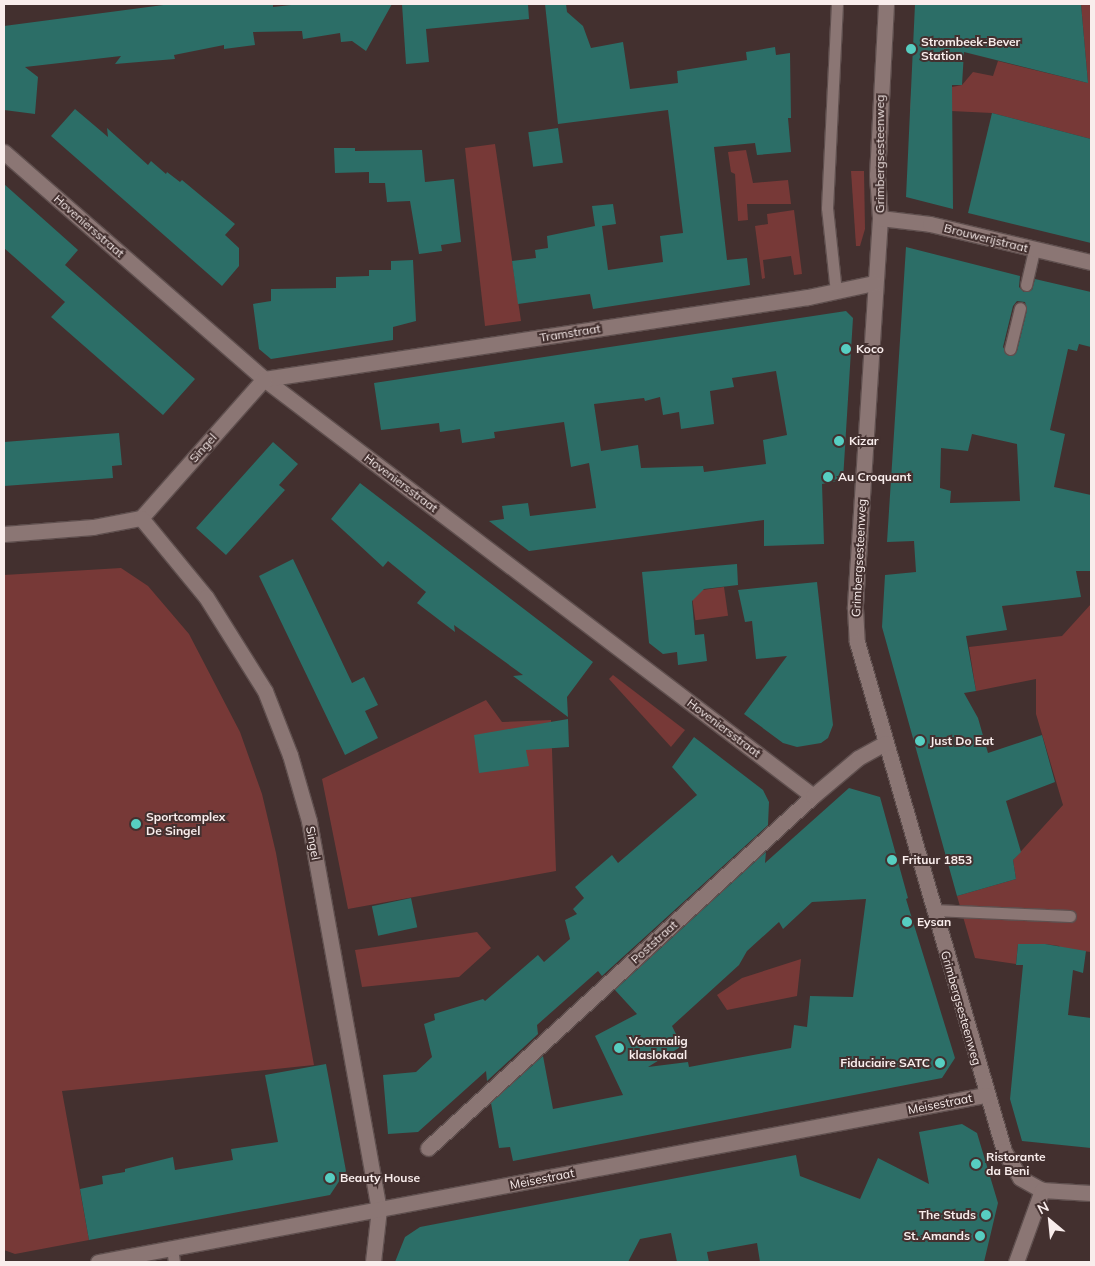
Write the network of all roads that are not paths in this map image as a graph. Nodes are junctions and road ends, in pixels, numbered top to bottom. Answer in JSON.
{"nodes":[{"id":1,"x":837,"y":4,"type":"edge"},
{"id":2,"x":886,"y":4,"type":"edge"},
{"id":3,"x":4,"y":152,"type":"edge"},
{"id":4,"x":880,"y":218,"type":"junction"},
{"id":5,"x":1034,"y":249,"type":"junction"},
{"id":6,"x":1091,"y":262,"type":"edge"},
{"id":7,"x":874,"y":283,"type":"junction"},
{"id":8,"x":1026,"y":285,"type":"dead end"},
{"id":9,"x":836,"y":292,"type":"junction"},
{"id":10,"x":1020,"y":308,"type":"dead end"},
{"id":11,"x":1010,"y":349,"type":"dead end"},
{"id":12,"x":264,"y":379,"type":"junction"},
{"id":13,"x":141,"y":518,"type":"junction"},
{"id":14,"x":4,"y":534,"type":"edge"},
{"id":15,"x":885,"y":743,"type":"junction"},
{"id":16,"x":813,"y":796,"type":"junction"},
{"id":17,"x":932,"y":910,"type":"junction"},
{"id":18,"x":1070,"y":916,"type":"dead end"},
{"id":19,"x":986,"y":1095,"type":"junction"},
{"id":20,"x":428,"y":1148,"type":"dead end"},
{"id":21,"x":1042,"y":1190,"type":"junction"},
{"id":22,"x":1091,"y":1193,"type":"edge"},
{"id":23,"x":380,"y":1209,"type":"junction"},
{"id":24,"x":173,"y":1255,"type":"edge"},
{"id":25,"x":98,"y":1262,"type":"edge"},
{"id":26,"x":373,"y":1262,"type":"edge"},
{"id":27,"x":1016,"y":1262,"type":"edge"}],
"edges":[{"from":1,"to":9,"type":"lane"},
{"from":2,"to":4,"type":"street","name":"Grimbergsesteenweg"},
{"from":3,"to":12,"type":"street","name":"Hoveniersstraat"},
{"from":4,"to":5,"type":"street","name":"Brouwerijstraat"},
{"from":4,"to":7,"type":"street","name":"Grimbergsesteenweg"},
{"from":5,"to":6,"type":"street","name":"Brouwerijstraat"},
{"from":5,"to":8,"type":"lane"},
{"from":7,"to":9,"type":"street","name":"Tramstraat"},
{"from":7,"to":15,"type":"street","name":"Grimbergsesteenweg"},
{"from":9,"to":12,"type":"street","name":"Tramstraat"},
{"from":10,"to":11,"type":"lane"},
{"from":12,"to":13,"type":"street","name":"Singel"},
{"from":12,"to":16,"type":"street","name":"Hoveniersstraat"},
{"from":13,"to":14,"type":"street"},
{"from":13,"to":23,"type":"street","name":"Singel"},
{"from":15,"to":16,"type":"street","name":"Poststraat"},
{"from":15,"to":17,"type":"street","name":"Grimbergsesteenweg"},
{"from":16,"to":20,"type":"street","name":"Poststraat"},
{"from":17,"to":18,"type":"lane"},
{"from":17,"to":19,"type":"street","name":"Grimbergsesteenweg"},
{"from":19,"to":21,"type":"street","name":"Grimbergsesteenweg"},
{"from":19,"to":23,"type":"street","name":"Meisestraat"},
{"from":21,"to":22,"type":"street"},
{"from":21,"to":27,"type":"street"},
{"from":23,"to":24,"type":"street","name":"Meisestraat"},
{"from":23,"to":26,"type":"street","name":"Singel"},
{"from":24,"to":25,"type":"street","name":"Meisestraat"}]}
